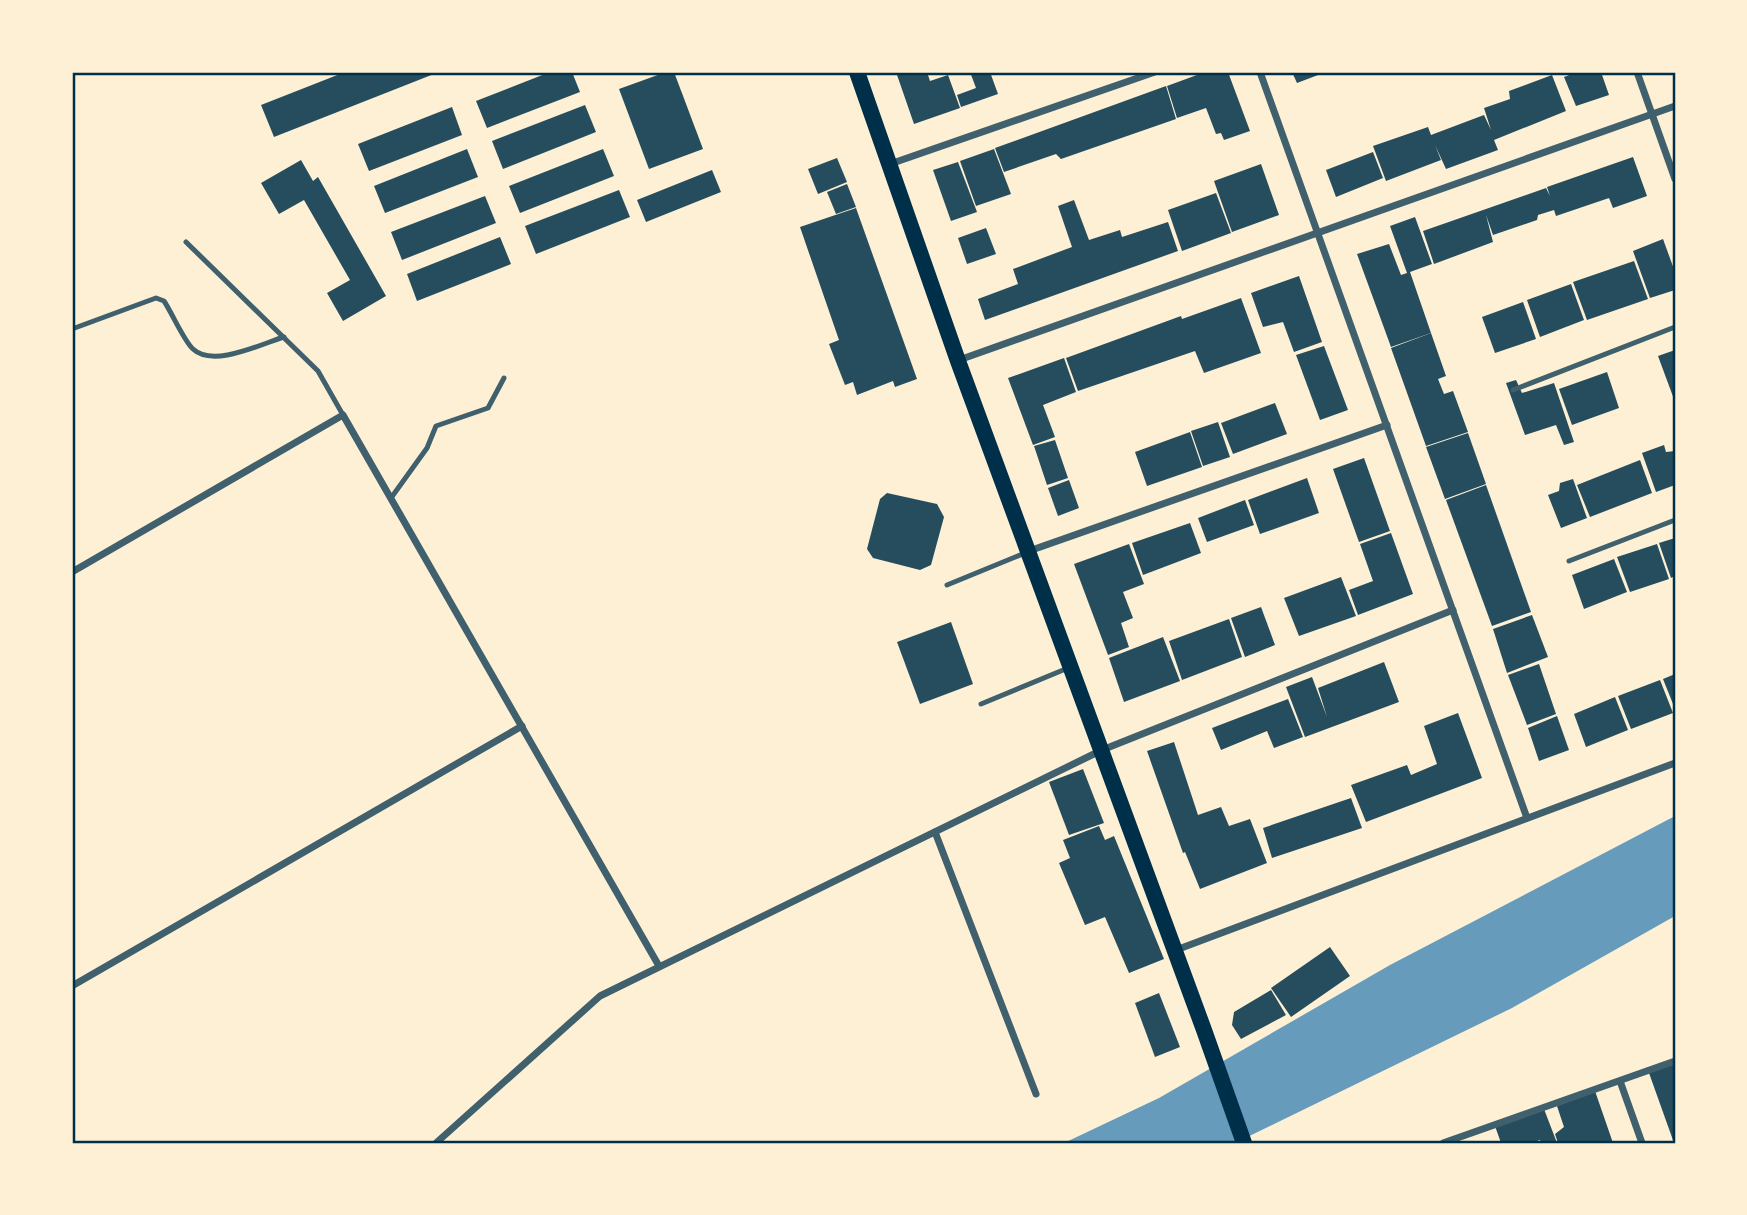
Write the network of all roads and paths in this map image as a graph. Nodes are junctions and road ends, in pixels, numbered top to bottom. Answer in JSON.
{"nodes":[{"id":1,"x":857,"y":72,"type":"edge"},
{"id":2,"x":1155,"y":72,"type":"edge"},
{"id":3,"x":1260,"y":72,"type":"edge"},
{"id":4,"x":1637,"y":72,"type":"edge"},
{"id":5,"x":1675,"y":106,"type":"edge"},
{"id":6,"x":1652,"y":114,"type":"junction"},
{"id":7,"x":890,"y":164,"type":"junction"},
{"id":8,"x":1675,"y":179,"type":"edge"},
{"id":9,"x":1318,"y":233,"type":"junction"},
{"id":10,"x":186,"y":242,"type":"dead end"},
{"id":11,"x":1675,"y":327,"type":"edge"},
{"id":12,"x":72,"y":329,"type":"edge"},
{"id":13,"x":284,"y":337,"type":"junction"},
{"id":14,"x":958,"y":361,"type":"junction"},
{"id":15,"x":504,"y":378,"type":"dead end"},
{"id":16,"x":1513,"y":390,"type":"dead end"},
{"id":17,"x":343,"y":415,"type":"junction"},
{"id":18,"x":1387,"y":425,"type":"junction"},
{"id":19,"x":391,"y":498,"type":"junction"},
{"id":20,"x":1675,"y":520,"type":"edge"},
{"id":21,"x":1028,"y":551,"type":"junction"},
{"id":22,"x":1569,"y":561,"type":"dead end"},
{"id":23,"x":72,"y":572,"type":"edge"},
{"id":24,"x":947,"y":585,"type":"dead end"},
{"id":25,"x":1453,"y":610,"type":"junction"},
{"id":26,"x":1071,"y":666,"type":"junction"},
{"id":27,"x":981,"y":704,"type":"dead end"},
{"id":28,"x":522,"y":726,"type":"junction"},
{"id":29,"x":1102,"y":750,"type":"junction"},
{"id":30,"x":1675,"y":763,"type":"edge"},
{"id":31,"x":1527,"y":818,"type":"junction"},
{"id":32,"x":935,"y":832,"type":"junction"},
{"id":33,"x":1175,"y":950,"type":"junction"},
{"id":34,"x":659,"y":966,"type":"junction"},
{"id":35,"x":72,"y":986,"type":"edge"},
{"id":36,"x":1675,"y":1061,"type":"edge"},
{"id":37,"x":1620,"y":1081,"type":"junction"},
{"id":38,"x":1036,"y":1094,"type":"dead end"},
{"id":39,"x":436,"y":1143,"type":"edge"},
{"id":40,"x":1244,"y":1143,"type":"edge"},
{"id":41,"x":1443,"y":1143,"type":"edge"},
{"id":42,"x":1642,"y":1143,"type":"edge"}],
"edges":[{"from":1,"to":7,"type":"main road"},
{"from":2,"to":7,"type":"street"},
{"from":3,"to":9,"type":"street"},
{"from":4,"to":6,"type":"street"},
{"from":5,"to":6,"type":"street"},
{"from":6,"to":8,"type":"street"},
{"from":6,"to":9,"type":"street"},
{"from":7,"to":14,"type":"main road"},
{"from":9,"to":14,"type":"street"},
{"from":9,"to":18,"type":"street"},
{"from":10,"to":13,"type":"lane"},
{"from":11,"to":16,"type":"lane"},
{"from":12,"to":13,"type":"lane"},
{"from":13,"to":17,"type":"lane"},
{"from":14,"to":21,"type":"main road"},
{"from":15,"to":19,"type":"lane"},
{"from":17,"to":19,"type":"street"},
{"from":17,"to":23,"type":"street"},
{"from":18,"to":21,"type":"street"},
{"from":18,"to":25,"type":"street"},
{"from":19,"to":28,"type":"street"},
{"from":20,"to":22,"type":"lane"},
{"from":21,"to":24,"type":"lane"},
{"from":21,"to":26,"type":"main road"},
{"from":25,"to":29,"type":"street"},
{"from":25,"to":31,"type":"street"},
{"from":26,"to":27,"type":"lane"},
{"from":26,"to":29,"type":"main road"},
{"from":28,"to":34,"type":"street"},
{"from":28,"to":35,"type":"street"},
{"from":29,"to":32,"type":"street"},
{"from":29,"to":33,"type":"main road"},
{"from":30,"to":31,"type":"street"},
{"from":31,"to":33,"type":"street"},
{"from":32,"to":34,"type":"street"},
{"from":32,"to":38,"type":"street"},
{"from":33,"to":40,"type":"main road"},
{"from":34,"to":39,"type":"street"},
{"from":36,"to":37,"type":"street"},
{"from":37,"to":41,"type":"street"},
{"from":37,"to":42,"type":"street"}]}
